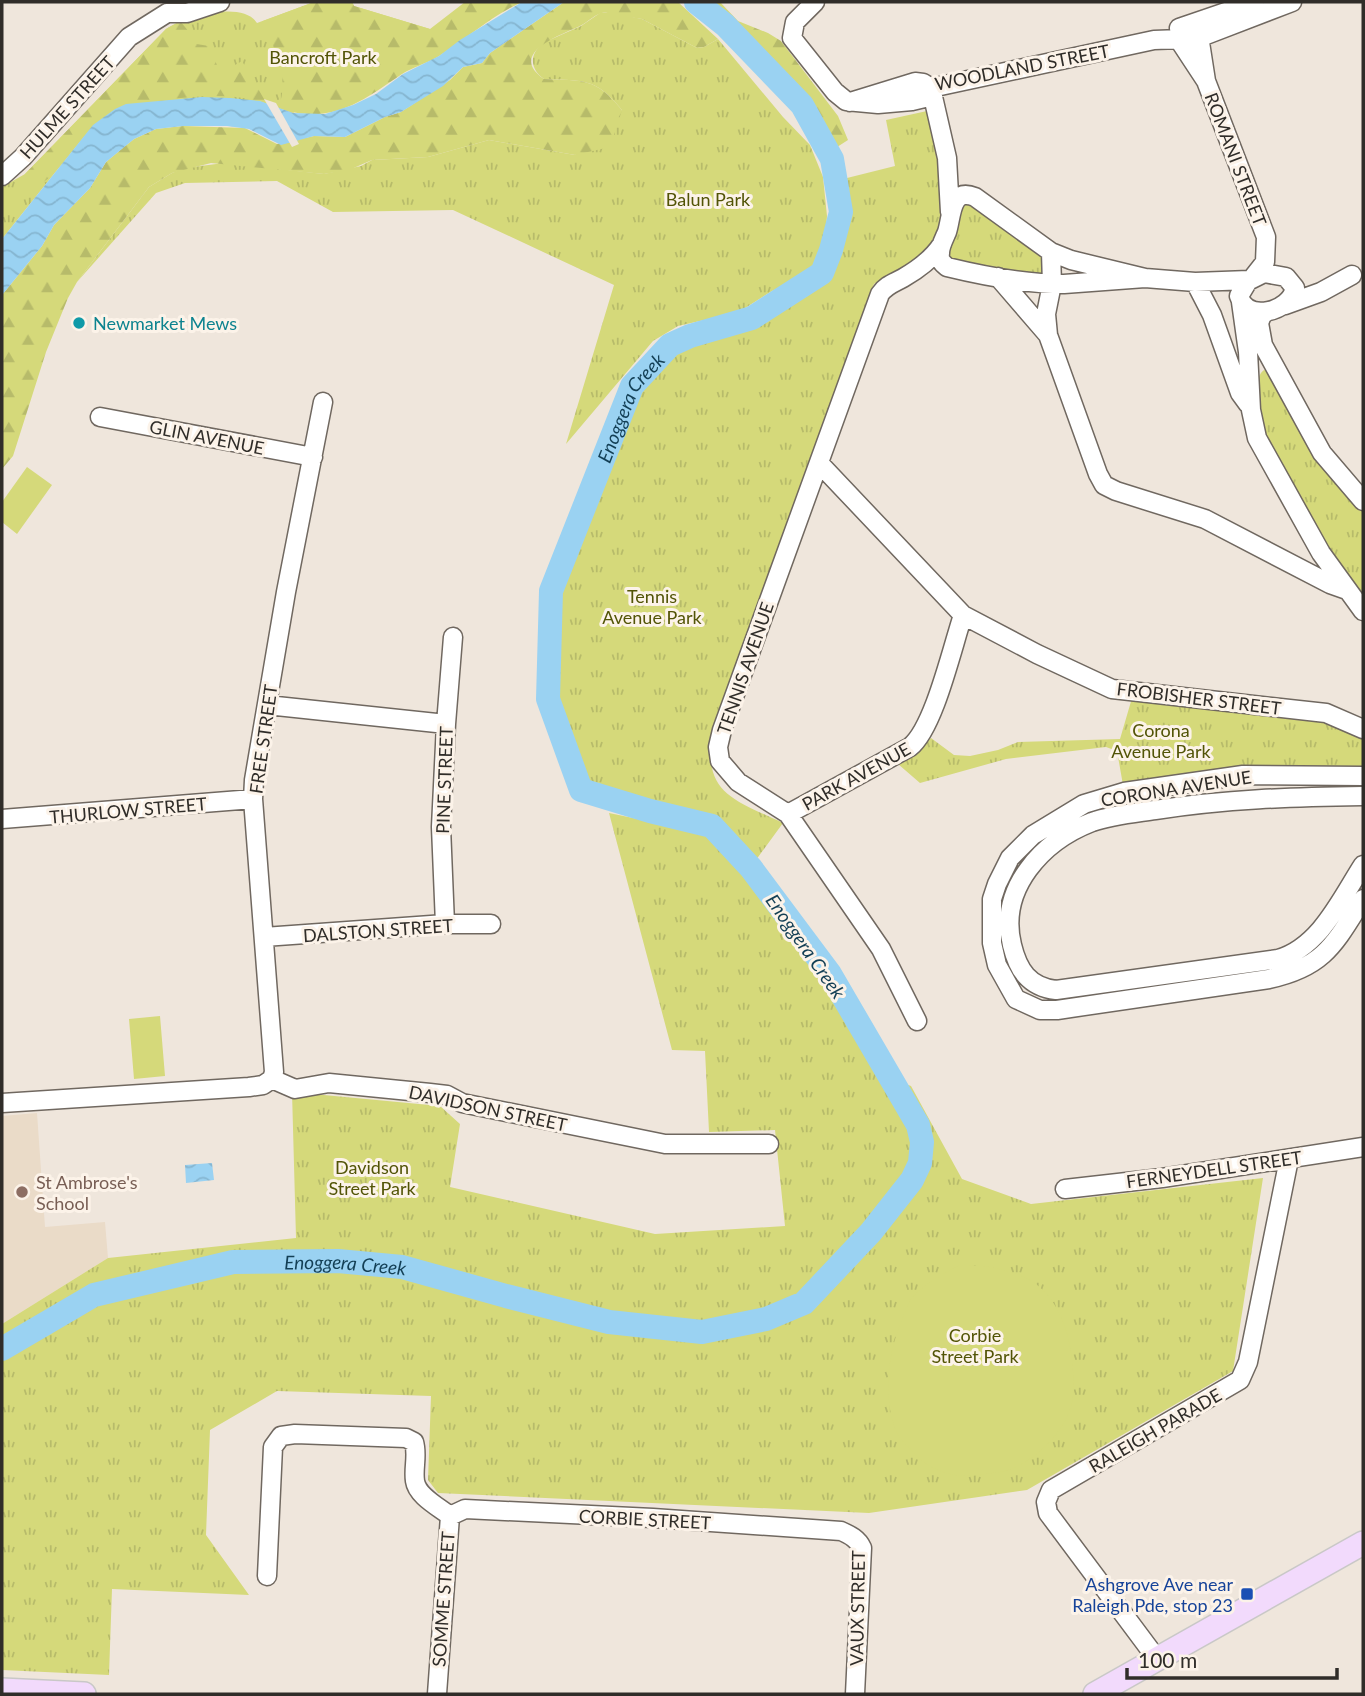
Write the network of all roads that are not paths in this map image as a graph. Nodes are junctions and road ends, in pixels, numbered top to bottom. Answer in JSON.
{"nodes":[{"id":1,"x":212,"y":2,"type":"edge"},
{"id":2,"x":220,"y":2,"type":"edge"},
{"id":3,"x":814,"y":2,"type":"edge"},
{"id":4,"x":1292,"y":2,"type":"edge"},
{"id":5,"x":166,"y":4,"type":"edge"},
{"id":6,"x":1263,"y":4,"type":"edge"},
{"id":7,"x":1188,"y":34,"type":"junction"},
{"id":8,"x":932,"y":92,"type":"junction"},
{"id":9,"x":947,"y":158,"type":"junction"},
{"id":10,"x":2,"y":176,"type":"edge"},
{"id":11,"x":975,"y":197,"type":"junction"},
{"id":12,"x":951,"y":214,"type":"junction"},
{"id":13,"x":1266,"y":237,"type":"junction"},
{"id":14,"x":942,"y":244,"type":"junction"},
{"id":15,"x":1051,"y":252,"type":"junction"},
{"id":16,"x":953,"y":269,"type":"junction"},
{"id":17,"x":1357,"y":273,"type":"edge"},
{"id":18,"x":997,"y":276,"type":"junction"},
{"id":19,"x":906,"y":277,"type":"junction"},
{"id":20,"x":1145,"y":278,"type":"junction"},
{"id":21,"x":1251,"y":278,"type":"junction"},
{"id":22,"x":1195,"y":282,"type":"junction"},
{"id":23,"x":1292,"y":282,"type":"junction"},
{"id":24,"x":1052,"y":284,"type":"junction"},
{"id":25,"x":1241,"y":302,"type":"junction"},
{"id":26,"x":1274,"y":309,"type":"junction"},
{"id":27,"x":1048,"y":335,"type":"junction"},
{"id":28,"x":1274,"y":365,"type":"junction"},
{"id":29,"x":1248,"y":369,"type":"junction"},
{"id":30,"x":323,"y":402,"type":"dead end"},
{"id":31,"x":1250,"y":407,"type":"junction"},
{"id":32,"x":100,"y":417,"type":"dead end"},
{"id":33,"x":313,"y":457,"type":"junction"},
{"id":34,"x":819,"y":463,"type":"junction"},
{"id":35,"x":1363,"y":500,"type":"edge"},
{"id":36,"x":1321,"y":553,"type":"junction"},
{"id":37,"x":1288,"y":561,"type":"junction"},
{"id":38,"x":1347,"y":590,"type":"junction"},
{"id":39,"x":1363,"y":611,"type":"edge"},
{"id":40,"x":963,"y":615,"type":"junction"},
{"id":41,"x":453,"y":637,"type":"dead end"},
{"id":42,"x":267,"y":705,"type":"junction"},
{"id":43,"x":446,"y":724,"type":"junction"},
{"id":44,"x":1363,"y":729,"type":"edge"},
{"id":45,"x":1363,"y":776,"type":"edge"},
{"id":46,"x":1363,"y":796,"type":"edge"},
{"id":47,"x":253,"y":799,"type":"junction"},
{"id":48,"x":788,"y":814,"type":"junction"},
{"id":49,"x":2,"y":819,"type":"edge"},
{"id":50,"x":1363,"y":865,"type":"edge"},
{"id":51,"x":1363,"y":898,"type":"edge"},
{"id":52,"x":445,"y":924,"type":"junction"},
{"id":53,"x":491,"y":924,"type":"dead end"},
{"id":54,"x":264,"y":937,"type":"junction"},
{"id":55,"x":1072,"y":999,"type":"junction"},
{"id":56,"x":917,"y":1021,"type":"dead end"},
{"id":57,"x":272,"y":1079,"type":"junction"},
{"id":58,"x":2,"y":1103,"type":"edge"},
{"id":59,"x":769,"y":1144,"type":"dead end"},
{"id":60,"x":1363,"y":1146,"type":"edge"},
{"id":61,"x":1289,"y":1159,"type":"junction"},
{"id":62,"x":1065,"y":1189,"type":"dead end"},
{"id":63,"x":450,"y":1516,"type":"junction"},
{"id":64,"x":841,"y":1531,"type":"joint"},
{"id":65,"x":1363,"y":1543,"type":"edge"},
{"id":66,"x":267,"y":1576,"type":"dead end"},
{"id":67,"x":1157,"y":1659,"type":"junction"},
{"id":68,"x":2,"y":1690,"type":"edge"},
{"id":69,"x":84,"y":1694,"type":"edge"},
{"id":70,"x":437,"y":1694,"type":"edge"},
{"id":71,"x":855,"y":1694,"type":"edge"},
{"id":72,"x":1095,"y":1694,"type":"edge"}],
"edges":[{"from":1,"to":5,"type":"street"},
{"from":2,"to":5,"type":"street"},
{"from":3,"to":8,"type":"street","name":"WOODLAND STREET"},
{"from":4,"to":6,"type":"street","name":"WOODLAND STREET"},
{"from":5,"to":10,"type":"street","name":"HULME STREET"},
{"from":6,"to":7,"type":"street","name":"WOODLAND STREET"},
{"from":7,"to":8,"type":"street","name":"WOODLAND STREET"},
{"from":7,"to":13,"type":"street","name":"ROMANI STREET"},
{"from":8,"to":9,"type":"street"},
{"from":9,"to":11,"type":"street"},
{"from":9,"to":12,"type":"street"},
{"from":11,"to":12,"type":"street"},
{"from":11,"to":15,"type":"street"},
{"from":12,"to":14,"type":"street"},
{"from":13,"to":21,"type":"street","name":"ROMANI STREET"},
{"from":13,"to":23,"type":"street","name":"ROMANI STREET"},
{"from":14,"to":16,"type":"street"},
{"from":14,"to":19,"type":"street","name":"TENNIS AVENUE"},
{"from":15,"to":20,"type":"street"},
{"from":15,"to":24,"type":"street"},
{"from":16,"to":18,"type":"street","name":"TENNIS AVENUE"},
{"from":16,"to":19,"type":"street","name":"TENNIS AVENUE"},
{"from":17,"to":23,"type":"street"},
{"from":17,"to":26,"type":"street"},
{"from":18,"to":24,"type":"street","name":"TENNIS AVENUE"},
{"from":18,"to":27,"type":"street"},
{"from":19,"to":34,"type":"street","name":"TENNIS AVENUE"},
{"from":20,"to":22,"type":"street"},
{"from":20,"to":24,"type":"street","name":"TENNIS AVENUE"},
{"from":21,"to":22,"type":"street"},
{"from":21,"to":23,"type":"street"},
{"from":21,"to":25,"type":"street"},
{"from":22,"to":25,"type":"street"},
{"from":22,"to":31,"type":"street"},
{"from":23,"to":26,"type":"street"},
{"from":24,"to":27,"type":"street"},
{"from":25,"to":26,"type":"street"},
{"from":25,"to":29,"type":"street"},
{"from":26,"to":28,"type":"street"},
{"from":27,"to":37,"type":"street"},
{"from":28,"to":29,"type":"street"},
{"from":28,"to":35,"type":"street"},
{"from":29,"to":31,"type":"street"},
{"from":30,"to":33,"type":"street","name":"FREE STREET"},
{"from":31,"to":36,"type":"street"},
{"from":32,"to":33,"type":"street","name":"GLIN AVENUE"},
{"from":33,"to":42,"type":"street","name":"FREE STREET"},
{"from":34,"to":40,"type":"street","name":"FROBISHER STREET"},
{"from":34,"to":48,"type":"street","name":"TENNIS AVENUE"},
{"from":36,"to":37,"type":"street"},
{"from":36,"to":38,"type":"street"},
{"from":37,"to":38,"type":"street"},
{"from":38,"to":39,"type":"street"},
{"from":40,"to":44,"type":"street","name":"FROBISHER STREET"},
{"from":40,"to":48,"type":"street","name":"PARK AVENUE"},
{"from":41,"to":43,"type":"street","name":"PINE STREET"},
{"from":42,"to":43,"type":"street"},
{"from":42,"to":47,"type":"street","name":"FREE STREET"},
{"from":43,"to":52,"type":"street","name":"PINE STREET"},
{"from":45,"to":55,"type":"street","name":"CORONA AVENUE"},
{"from":46,"to":55,"type":"street","name":"CORONA AVENUE"},
{"from":47,"to":49,"type":"street","name":"THURLOW STREET"},
{"from":47,"to":54,"type":"street","name":"FREE STREET"},
{"from":48,"to":56,"type":"street","name":"TENNIS AVENUE"},
{"from":50,"to":55,"type":"street","name":"CORONA AVENUE"},
{"from":51,"to":55,"type":"street","name":"CORONA AVENUE"},
{"from":52,"to":53,"type":"street","name":"DALSTON STREET"},
{"from":52,"to":54,"type":"street","name":"DALSTON STREET"},
{"from":54,"to":57,"type":"street","name":"FREE STREET"},
{"from":57,"to":58,"type":"street","name":"DAVIDSON STREET"},
{"from":57,"to":59,"type":"street","name":"DAVIDSON STREET"},
{"from":60,"to":61,"type":"street","name":"FERNEYDELL STREET"},
{"from":61,"to":62,"type":"street","name":"FERNEYDELL STREET"},
{"from":61,"to":67,"type":"street","name":"RALEIGH PARADE"},
{"from":63,"to":64,"type":"street","name":"CORBIE STREET"},
{"from":63,"to":66,"type":"street","name":"SOMME STREET"},
{"from":63,"to":70,"type":"street","name":"SOMME STREET"},
{"from":64,"to":71,"type":"street","name":"VAUX STREET"},
{"from":65,"to":67,"type":"main road"},
{"from":67,"to":72,"type":"main road"},
{"from":68,"to":69,"type":"main road"}]}
